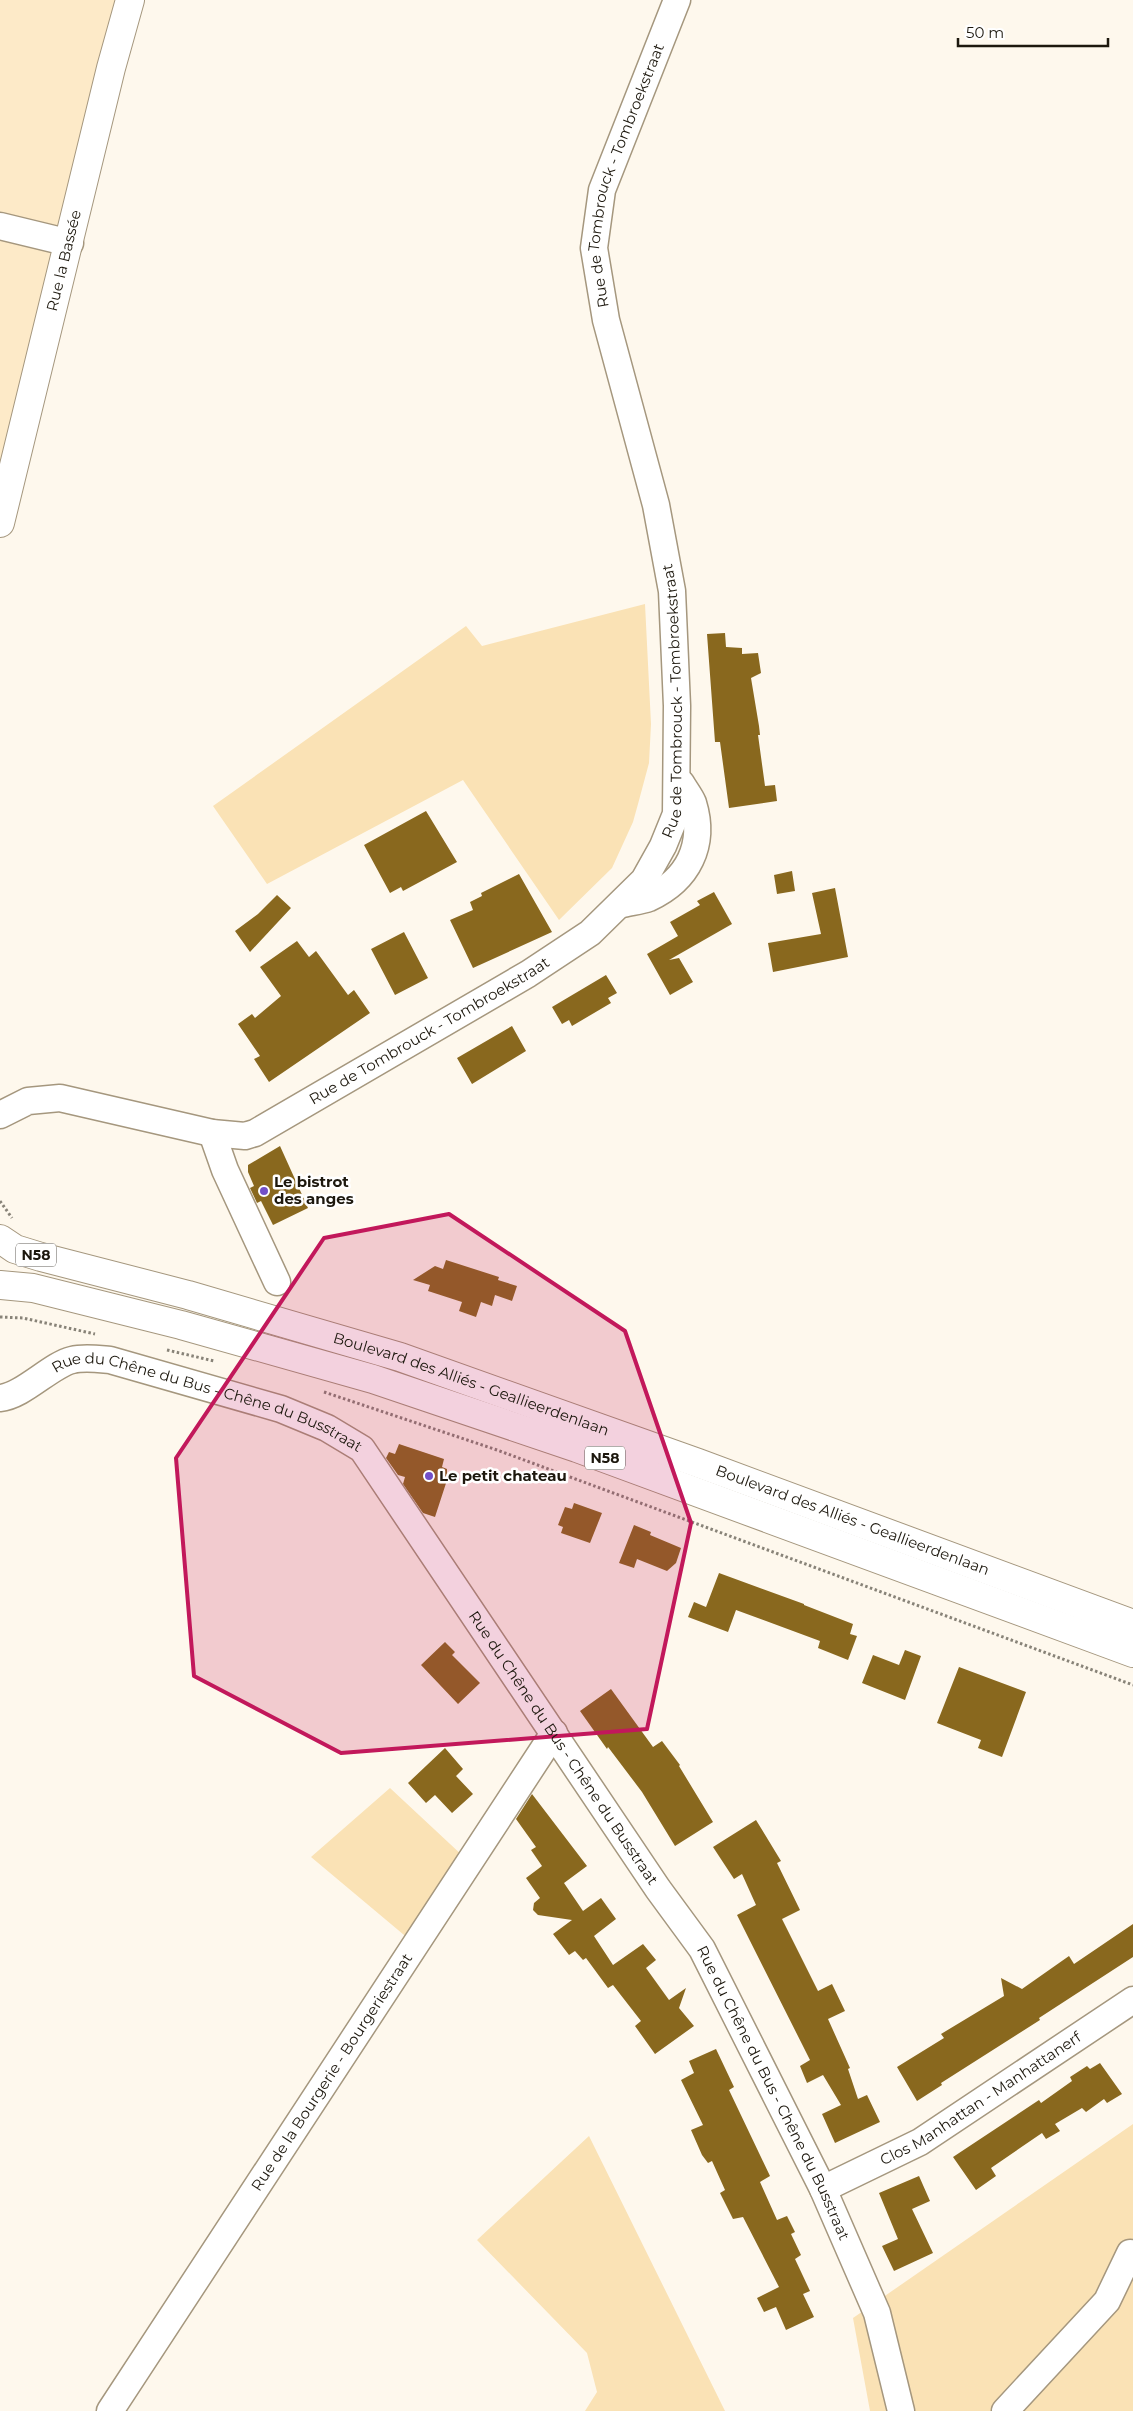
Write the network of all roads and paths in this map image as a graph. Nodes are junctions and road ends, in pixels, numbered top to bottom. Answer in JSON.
{"nodes":[{"id":1,"x":130,"y":0,"type":"edge"},
{"id":2,"x":677,"y":0,"type":"edge"},
{"id":3,"x":0,"y":226,"type":"edge"},
{"id":4,"x":70,"y":243,"type":"junction"},
{"id":5,"x":0,"y":523,"type":"edge"},
{"id":6,"x":0,"y":1115,"type":"edge"},
{"id":7,"x":212,"y":1133,"type":"junction"},
{"id":8,"x":0,"y":1239,"type":"edge"},
{"id":9,"x":277,"y":1282,"type":"dead end"},
{"id":10,"x":0,"y":1285,"type":"edge"},
{"id":11,"x":0,"y":1317,"type":"edge"},
{"id":12,"x":59,"y":1326,"type":"dead end"},
{"id":13,"x":322,"y":1391,"type":"dead end"},
{"id":14,"x":0,"y":1398,"type":"edge"},
{"id":15,"x":1133,"y":1624,"type":"edge"},
{"id":16,"x":1133,"y":1653,"type":"edge"},
{"id":17,"x":1133,"y":1685,"type":"edge"},
{"id":18,"x":554,"y":1733,"type":"junction"},
{"id":19,"x":1133,"y":2000,"type":"edge"},
{"id":20,"x":823,"y":2189,"type":"junction"},
{"id":21,"x":1130,"y":2253,"type":"dead end"},
{"id":22,"x":110,"y":2411,"type":"edge"},
{"id":23,"x":901,"y":2411,"type":"edge"},
{"id":24,"x":1005,"y":2411,"type":"edge"}],
"edges":[{"from":1,"to":4,"type":"main road","name":"Rue la Bassée"},
{"from":2,"to":7,"type":"street","name":"Rue de Tombrouck - Tombroekstraat"},
{"from":3,"to":4,"type":"street"},
{"from":4,"to":5,"type":"main road","name":"Rue la Bassée"},
{"from":6,"to":7,"type":"street","name":"Rue de Tombrouck - Tombroekstraat"},
{"from":7,"to":9,"type":"street"},
{"from":8,"to":15,"type":"main road","name":"Boulevard des Alliés - Geallieerdenlaan","number":"N58"},
{"from":10,"to":16,"type":"main road","name":"Boulevard des Alliés - Geallieerdenlaan","number":"N58"},
{"from":11,"to":12,"type":"path"},
{"from":13,"to":17,"type":"path"},
{"from":14,"to":18,"type":"street","name":"Rue du Chêne du Bus - Chêne du Busstraat"},
{"from":18,"to":20,"type":"street","name":"Rue du Chêne du Bus - Chêne du Busstraat"},
{"from":18,"to":22,"type":"street","name":"Rue de la Bourgerie - Bourgeriestraat"},
{"from":19,"to":20,"type":"street","name":"Clos Manhattan - Manhattanerf"},
{"from":20,"to":23,"type":"street","name":"Rue du Chêne du Bus - Chêne du Busstraat"},
{"from":21,"to":24,"type":"street"}]}
